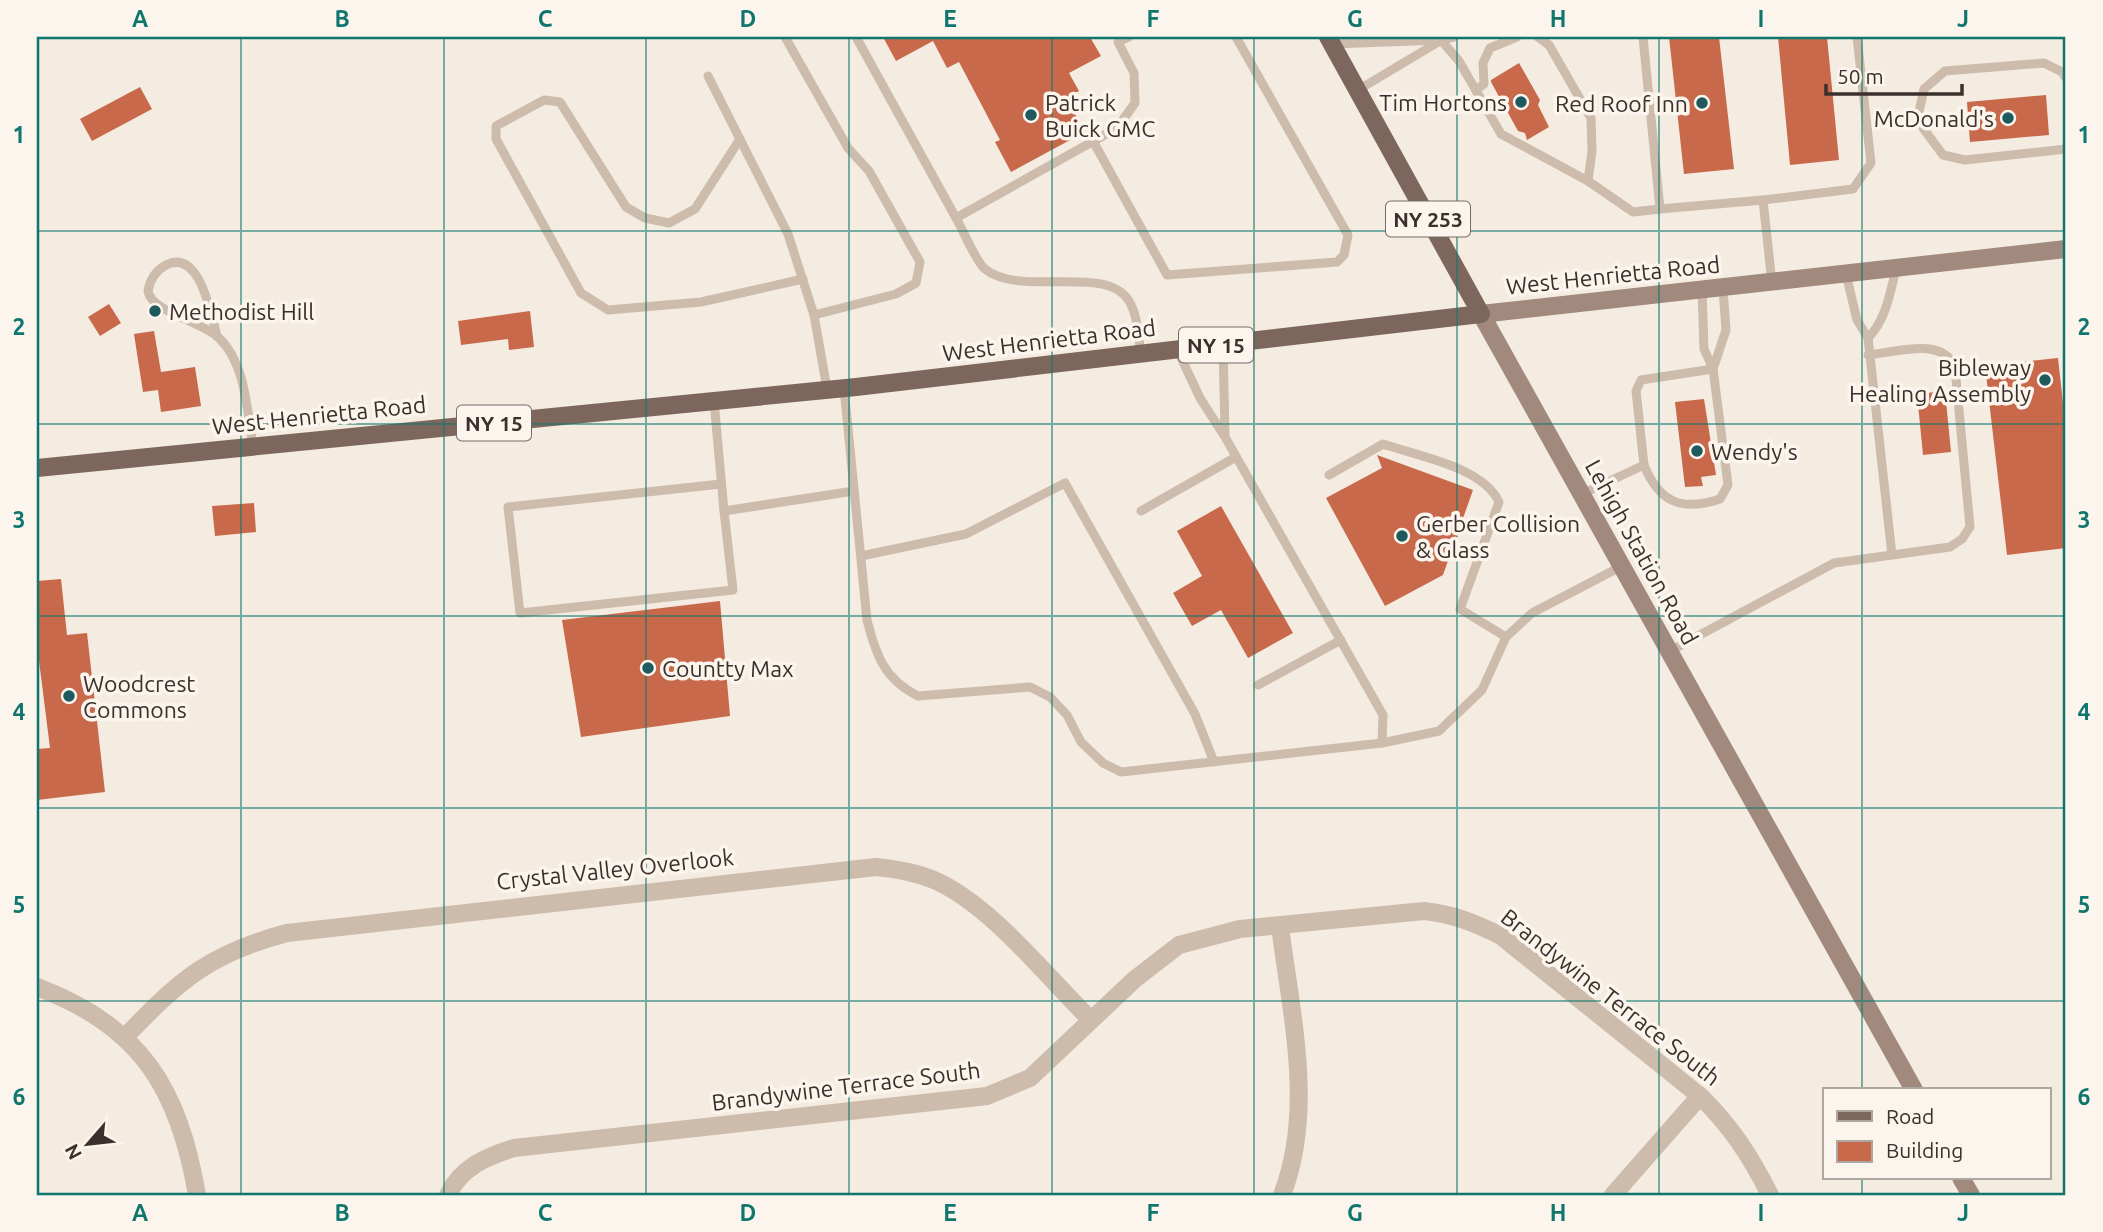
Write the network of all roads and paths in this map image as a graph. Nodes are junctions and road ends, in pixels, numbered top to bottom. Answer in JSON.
{"nodes":[{"id":1,"x":785,"y":37,"type":"edge"},
{"id":2,"x":856,"y":37,"type":"edge"},
{"id":3,"x":1129,"y":37,"type":"edge"},
{"id":4,"x":1237,"y":37,"type":"edge"},
{"id":5,"x":1454,"y":37,"type":"edge"},
{"id":6,"x":1517,"y":37,"type":"edge"},
{"id":7,"x":1538,"y":37,"type":"edge"},
{"id":8,"x":1643,"y":37,"type":"edge"},
{"id":9,"x":1857,"y":37,"type":"edge"},
{"id":10,"x":1117,"y":40,"type":"edge"},
{"id":11,"x":1441,"y":40,"type":"junction"},
{"id":12,"x":1330,"y":41,"type":"edge"},
{"id":13,"x":708,"y":76,"type":"dead end"},
{"id":14,"x":2066,"y":78,"type":"edge"},
{"id":15,"x":1358,"y":90,"type":"junction"},
{"id":16,"x":1475,"y":90,"type":"junction"},
{"id":17,"x":740,"y":139,"type":"junction"},
{"id":18,"x":1093,"y":141,"type":"junction"},
{"id":19,"x":2066,"y":149,"type":"edge"},
{"id":20,"x":1588,"y":181,"type":"junction"},
{"id":21,"x":1763,"y":200,"type":"junction"},
{"id":22,"x":1660,"y":209,"type":"junction"},
{"id":23,"x":956,"y":218,"type":"junction"},
{"id":24,"x":2066,"y":249,"type":"edge"},
{"id":25,"x":1896,"y":269,"type":"junction"},
{"id":26,"x":1846,"y":274,"type":"junction"},
{"id":27,"x":803,"y":279,"type":"junction"},
{"id":28,"x":1772,"y":283,"type":"junction"},
{"id":29,"x":1723,"y":288,"type":"junction"},
{"id":30,"x":1702,"y":290,"type":"junction"},
{"id":31,"x":1481,"y":314,"type":"junction"},
{"id":32,"x":814,"y":315,"type":"junction"},
{"id":33,"x":217,"y":336,"type":"junction"},
{"id":34,"x":1868,"y":338,"type":"junction"},
{"id":35,"x":1223,"y":344,"type":"junction"},
{"id":36,"x":1177,"y":349,"type":"junction"},
{"id":37,"x":1140,"y":354,"type":"junction"},
{"id":38,"x":1868,"y":355,"type":"junction"},
{"id":39,"x":1713,"y":369,"type":"junction"},
{"id":40,"x":835,"y":389,"type":"junction"},
{"id":41,"x":714,"y":401,"type":"junction"},
{"id":42,"x":1225,"y":437,"type":"junction"},
{"id":43,"x":253,"y":446,"type":"junction"},
{"id":44,"x":1236,"y":457,"type":"junction"},
{"id":45,"x":1644,"y":465,"type":"junction"},
{"id":46,"x":37,"y":468,"type":"edge"},
{"id":47,"x":1329,"y":475,"type":"dead end"},
{"id":48,"x":721,"y":484,"type":"junction"},
{"id":49,"x":854,"y":491,"type":"junction"},
{"id":50,"x":1582,"y":494,"type":"junction"},
{"id":51,"x":724,"y":511,"type":"junction"},
{"id":52,"x":1141,"y":511,"type":"dead end"},
{"id":53,"x":1892,"y":555,"type":"junction"},
{"id":54,"x":861,"y":556,"type":"junction"},
{"id":55,"x":1622,"y":566,"type":"junction"},
{"id":56,"x":1506,"y":637,"type":"junction"},
{"id":57,"x":1340,"y":640,"type":"junction"},
{"id":58,"x":1670,"y":652,"type":"junction"},
{"id":59,"x":1258,"y":685,"type":"dead end"},
{"id":60,"x":1382,"y":743,"type":"junction"},
{"id":61,"x":1214,"y":762,"type":"junction"},
{"id":62,"x":1280,"y":926,"type":"junction"},
{"id":63,"x":37,"y":987,"type":"edge"},
{"id":64,"x":1091,"y":1020,"type":"junction"},
{"id":65,"x":125,"y":1037,"type":"junction"},
{"id":66,"x":1913,"y":1088,"type":"edge"},
{"id":67,"x":1700,"y":1096,"type":"junction"},
{"id":68,"x":197,"y":1195,"type":"edge"},
{"id":69,"x":448,"y":1195,"type":"edge"},
{"id":70,"x":1282,"y":1195,"type":"edge"},
{"id":71,"x":1613,"y":1195,"type":"edge"},
{"id":72,"x":1770,"y":1195,"type":"edge"}],
"edges":[{"from":1,"to":32,"type":"lane"},
{"from":2,"to":23,"type":"lane"},
{"from":3,"to":10,"type":"lane"},
{"from":4,"to":18,"type":"lane"},
{"from":5,"to":11,"type":"lane"},
{"from":6,"to":16,"type":"lane"},
{"from":7,"to":20,"type":"lane"},
{"from":8,"to":22,"type":"lane"},
{"from":9,"to":21,"type":"lane"},
{"from":10,"to":18,"type":"lane"},
{"from":11,"to":12,"type":"lane"},
{"from":11,"to":15,"type":"lane"},
{"from":11,"to":16,"type":"lane"},
{"from":12,"to":15,"type":"main road","name":"Lehigh Station Road","number":"NY 253"},
{"from":13,"to":17,"type":"lane"},
{"from":14,"to":19,"type":"lane"},
{"from":15,"to":31,"type":"main road","name":"Lehigh Station Road","number":"NY 253"},
{"from":16,"to":20,"type":"lane"},
{"from":17,"to":27,"type":"lane"},
{"from":17,"to":27,"type":"lane"},
{"from":18,"to":23,"type":"lane"},
{"from":20,"to":22,"type":"lane"},
{"from":21,"to":22,"type":"lane"},
{"from":21,"to":28,"type":"lane"},
{"from":23,"to":37,"type":"lane"},
{"from":24,"to":25,"type":"street","name":"West Henrietta Road","number":"NY 15"},
{"from":25,"to":26,"type":"street","name":"West Henrietta Road","number":"NY 15"},
{"from":25,"to":34,"type":"lane"},
{"from":26,"to":28,"type":"street","name":"West Henrietta Road","number":"NY 15"},
{"from":26,"to":34,"type":"lane"},
{"from":27,"to":32,"type":"lane"},
{"from":28,"to":29,"type":"street","name":"West Henrietta Road","number":"NY 15"},
{"from":29,"to":30,"type":"street","name":"West Henrietta Road","number":"NY 15"},
{"from":29,"to":39,"type":"lane"},
{"from":30,"to":31,"type":"street","name":"West Henrietta Road","number":"NY 15"},
{"from":30,"to":39,"type":"lane"},
{"from":31,"to":35,"type":"main road","name":"West Henrietta Road","number":"NY 15"},
{"from":31,"to":50,"type":"street","name":"Lehigh Station Road"},
{"from":32,"to":40,"type":"lane"},
{"from":33,"to":33,"type":"lane"},
{"from":33,"to":43,"type":"lane"},
{"from":34,"to":38,"type":"lane"},
{"from":35,"to":36,"type":"main road","name":"West Henrietta Road","number":"NY 15"},
{"from":35,"to":42,"type":"lane"},
{"from":36,"to":37,"type":"main road","name":"West Henrietta Road","number":"NY 15"},
{"from":36,"to":42,"type":"lane"},
{"from":37,"to":40,"type":"main road","name":"West Henrietta Road","number":"NY 15"},
{"from":38,"to":53,"type":"lane"},
{"from":38,"to":53,"type":"lane"},
{"from":39,"to":45,"type":"lane"},
{"from":39,"to":45,"type":"lane"},
{"from":40,"to":41,"type":"main road","name":"West Henrietta Road","number":"NY 15"},
{"from":40,"to":49,"type":"lane"},
{"from":41,"to":43,"type":"main road","name":"West Henrietta Road","number":"NY 15"},
{"from":41,"to":48,"type":"lane"},
{"from":42,"to":44,"type":"lane"},
{"from":43,"to":46,"type":"main road","name":"West Henrietta Road","number":"NY 15"},
{"from":44,"to":52,"type":"lane"},
{"from":44,"to":57,"type":"lane"},
{"from":45,"to":50,"type":"lane"},
{"from":47,"to":56,"type":"lane"},
{"from":48,"to":51,"type":"lane"},
{"from":48,"to":51,"type":"lane"},
{"from":49,"to":51,"type":"lane"},
{"from":49,"to":54,"type":"lane"},
{"from":50,"to":55,"type":"street","name":"Lehigh Station Road"},
{"from":53,"to":58,"type":"lane"},
{"from":54,"to":61,"type":"lane"},
{"from":54,"to":61,"type":"lane"},
{"from":55,"to":56,"type":"lane"},
{"from":55,"to":58,"type":"street","name":"Lehigh Station Road"},
{"from":56,"to":60,"type":"lane"},
{"from":57,"to":59,"type":"lane"},
{"from":57,"to":60,"type":"lane"},
{"from":58,"to":66,"type":"street","name":"Lehigh Station Road"},
{"from":60,"to":61,"type":"lane"},
{"from":62,"to":64,"type":"street","name":"Brandywine Terrace South"},
{"from":62,"to":67,"type":"street","name":"Brandywine Terrace South"},
{"from":62,"to":70,"type":"street"},
{"from":63,"to":65,"type":"street"},
{"from":64,"to":65,"type":"street","name":"Crystal Valley Overlook"},
{"from":64,"to":69,"type":"street","name":"Brandywine Terrace South"},
{"from":65,"to":68,"type":"street"},
{"from":67,"to":71,"type":"street"},
{"from":67,"to":72,"type":"street","name":"Brandywine Terrace South"}]}
